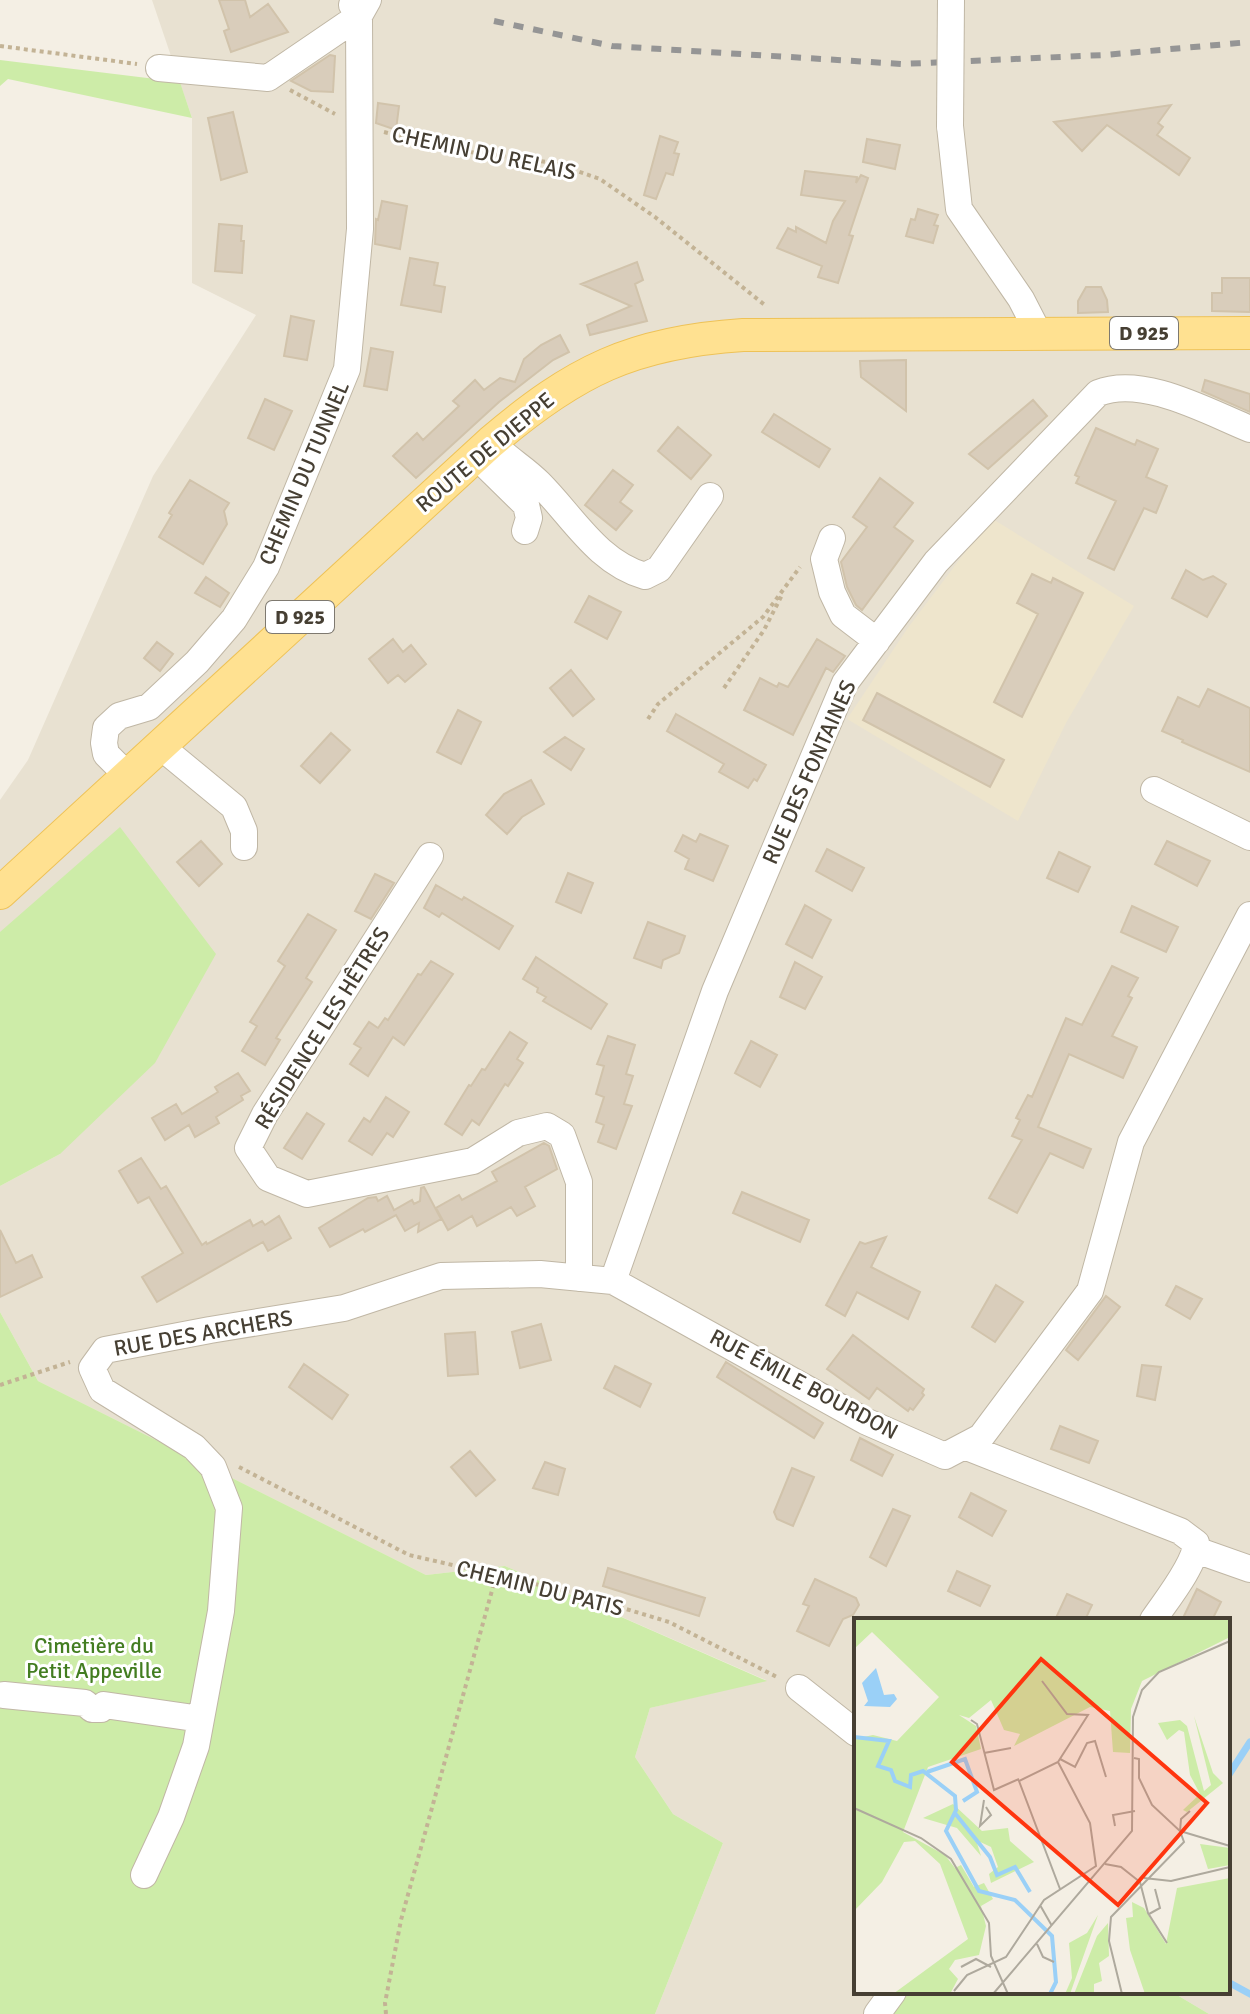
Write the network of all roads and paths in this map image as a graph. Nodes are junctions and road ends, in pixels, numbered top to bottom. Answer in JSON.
{"nodes":[{"id":1,"x":951,"y":0,"type":"edge"},
{"id":2,"x":359,"y":5,"type":"edge"},
{"id":3,"x":0,"y":46,"type":"edge"},
{"id":4,"x":159,"y":68,"type":"joint"},
{"id":5,"x":268,"y":78,"type":"junction"},
{"id":6,"x":357,"y":126,"type":"junction"},
{"id":7,"x":769,"y":309,"type":"dead end"},
{"id":8,"x":1038,"y":332,"type":"junction"},
{"id":9,"x":1250,"y":333,"type":"edge"},
{"id":10,"x":1250,"y":429,"type":"edge"},
{"id":11,"x":484,"y":449,"type":"junction"},
{"id":12,"x":710,"y":496,"type":"dead end"},
{"id":13,"x":525,"y":531,"type":"dead end"},
{"id":14,"x":828,"y":548,"type":"joint"},
{"id":15,"x":790,"y":581,"type":"junction"},
{"id":16,"x":877,"y":641,"type":"junction"},
{"id":17,"x":724,"y":688,"type":"dead end"},
{"id":18,"x":648,"y":719,"type":"dead end"},
{"id":19,"x":160,"y":746,"type":"junction"},
{"id":20,"x":127,"y":775,"type":"junction"},
{"id":21,"x":1154,"y":790,"type":"dead end"},
{"id":22,"x":1250,"y":837,"type":"edge"},
{"id":23,"x":244,"y":847,"type":"dead end"},
{"id":24,"x":430,"y":856,"type":"dead end"},
{"id":25,"x":0,"y":893,"type":"edge"},
{"id":26,"x":1250,"y":915,"type":"edge"},
{"id":27,"x":579,"y":1278,"type":"junction"},
{"id":28,"x":613,"y":1281,"type":"junction"},
{"id":29,"x":105,"y":1350,"type":"junction"},
{"id":30,"x":0,"y":1385,"type":"edge"},
{"id":31,"x":964,"y":1446,"type":"junction"},
{"id":32,"x":213,"y":1467,"type":"junction"},
{"id":33,"x":1196,"y":1547,"type":"junction"},
{"id":34,"x":1250,"y":1550,"type":"edge"},
{"id":35,"x":1250,"y":1569,"type":"edge"},
{"id":36,"x":496,"y":1576,"type":"junction"},
{"id":37,"x":1154,"y":1618,"type":"edge"},
{"id":38,"x":799,"y":1688,"type":"joint"},
{"id":39,"x":4,"y":1695,"type":"dead end"},
{"id":40,"x":201,"y":1719,"type":"junction"},
{"id":41,"x":854,"y":1731,"type":"edge"},
{"id":42,"x":144,"y":1875,"type":"dead end"},
{"id":43,"x":892,"y":1994,"type":"edge"},
{"id":44,"x":386,"y":2014,"type":"edge"},
{"id":45,"x":877,"y":2014,"type":"edge"}],
"edges":[{"from":1,"to":8,"type":"street","bridge":true},
{"from":2,"to":5,"type":"street"},
{"from":2,"to":6,"type":"street","name":"CHEMIN DU TUNNEL"},
{"from":3,"to":4,"type":"path"},
{"from":4,"to":5,"type":"street"},
{"from":5,"to":6,"type":"path","name":"CHEMIN DU RELAIS"},
{"from":6,"to":7,"type":"path","name":"CHEMIN DU RELAIS"},
{"from":6,"to":20,"type":"street","name":"CHEMIN DU TUNNEL"},
{"from":8,"to":9,"type":"main road","name":"ROUTE DE DIEPPE","number":"D 925"},
{"from":8,"to":11,"type":"main road","name":"ROUTE DE DIEPPE","number":"D 925"},
{"from":10,"to":16,"type":"street","name":"RUE DES FONTAINES"},
{"from":11,"to":12,"type":"street"},
{"from":11,"to":13,"type":"street"},
{"from":11,"to":19,"type":"main road","name":"ROUTE DE DIEPPE","number":"D 925"},
{"from":14,"to":15,"type":"path"},
{"from":14,"to":16,"type":"street"},
{"from":15,"to":17,"type":"path"},
{"from":15,"to":18,"type":"path"},
{"from":16,"to":28,"type":"street","name":"RUE DES FONTAINES"},
{"from":19,"to":20,"type":"main road","name":"ROUTE DE DIEPPE","number":"D 925"},
{"from":19,"to":23,"type":"street"},
{"from":20,"to":25,"type":"main road","name":"ROUTE DE DIEPPE","number":"D 925"},
{"from":21,"to":22,"type":"street"},
{"from":24,"to":27,"type":"street","name":"RÉSIDENCE LES HÊTRES"},
{"from":26,"to":31,"type":"street"},
{"from":27,"to":28,"type":"street","name":"RUE DES ARCHERS"},
{"from":27,"to":29,"type":"street","name":"RUE DES ARCHERS"},
{"from":28,"to":31,"type":"street","name":"RUE ÉMILE BOURDON"},
{"from":29,"to":30,"type":"path"},
{"from":29,"to":32,"type":"street","name":"RUE DES ARCHERS"},
{"from":31,"to":33,"type":"street"},
{"from":32,"to":36,"type":"path","name":"CHEMIN DU PATIS"},
{"from":32,"to":40,"type":"street","name":"RUE DES ARCHERS"},
{"from":33,"to":34,"type":"street"},
{"from":33,"to":35,"type":"street"},
{"from":33,"to":37,"type":"street"},
{"from":36,"to":38,"type":"path","name":"CHEMIN DU PATIS"},
{"from":36,"to":44,"type":"path"},
{"from":38,"to":41,"type":"street"},
{"from":39,"to":40,"type":"street"},
{"from":40,"to":42,"type":"street","name":"RUE DES ARCHERS"},
{"from":43,"to":45,"type":"street"}]}
